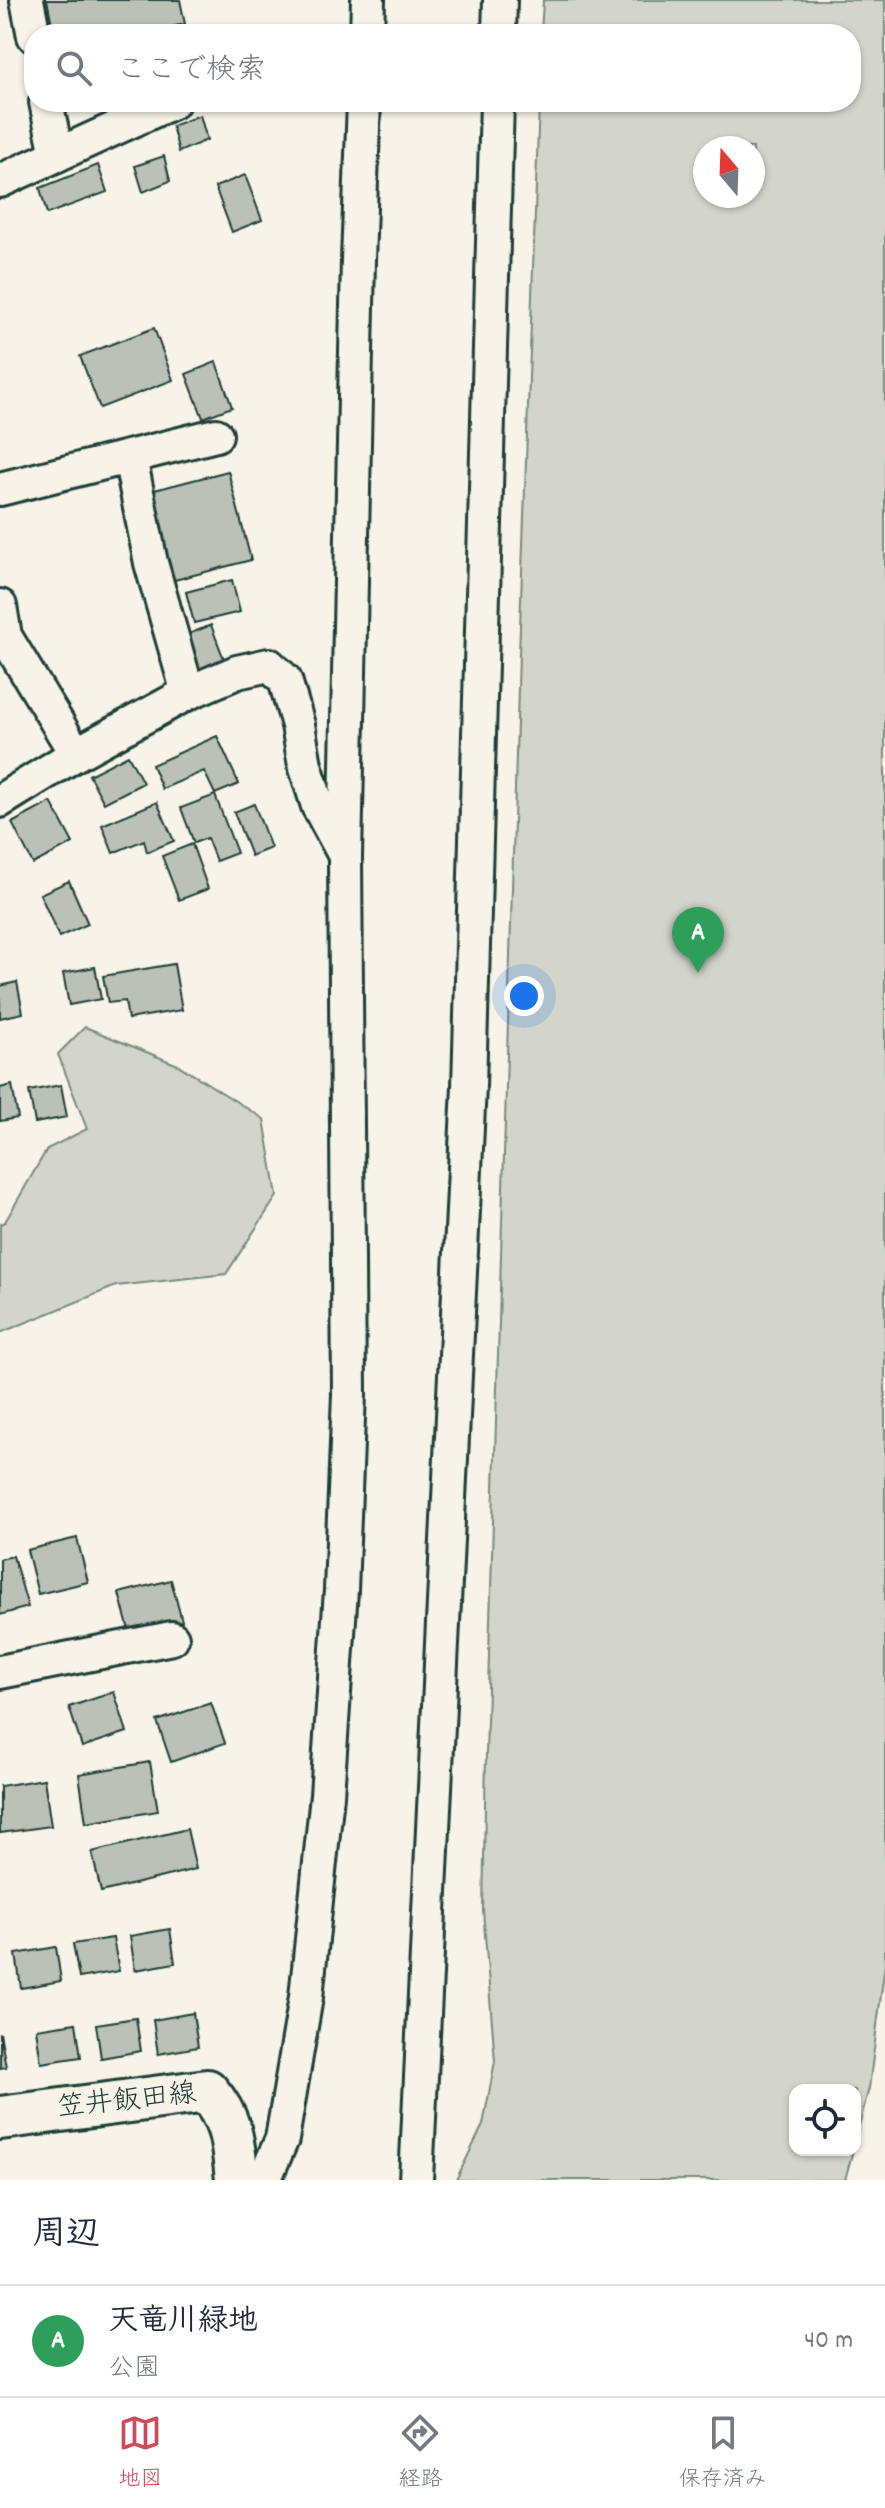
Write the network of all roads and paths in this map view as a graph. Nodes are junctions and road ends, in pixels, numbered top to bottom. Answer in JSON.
{"nodes":[{"id":1,"x":27,"y":0,"type":"edge"},
{"id":2,"x":368,"y":0,"type":"edge"},
{"id":3,"x":500,"y":0,"type":"edge"},
{"id":4,"x":32,"y":24,"type":"edge"},
{"id":5,"x":367,"y":24,"type":"edge"},
{"id":6,"x":499,"y":24,"type":"edge"},
{"id":7,"x":48,"y":112,"type":"edge"},
{"id":8,"x":151,"y":112,"type":"edge"},
{"id":9,"x":364,"y":112,"type":"edge"},
{"id":10,"x":497,"y":112,"type":"edge"},
{"id":11,"x":57,"y":155,"type":"junction"},
{"id":12,"x":0,"y":181,"type":"edge"},
{"id":13,"x":216,"y":435,"type":"dead end"},
{"id":14,"x":130,"y":457,"type":"junction"},
{"id":15,"x":0,"y":489,"type":"edge"},
{"id":16,"x":0,"y":606,"type":"edge"},
{"id":17,"x":188,"y":693,"type":"junction"},
{"id":18,"x":76,"y":754,"type":"junction"},
{"id":19,"x":0,"y":801,"type":"edge"},
{"id":20,"x":345,"y":857,"type":"junction"},
{"id":21,"x":172,"y":1638,"type":"dead end"},
{"id":22,"x":0,"y":1672,"type":"edge"},
{"id":23,"x":0,"y":2118,"type":"edge"},
{"id":24,"x":237,"y":2180,"type":"edge"},
{"id":25,"x":264,"y":2180,"type":"edge"},
{"id":26,"x":416,"y":2180,"type":"edge"}],
"edges":[{"from":1,"to":4,"type":"street"},
{"from":2,"to":5,"type":"street"},
{"from":3,"to":6,"type":"street"},
{"from":7,"to":11,"type":"street"},
{"from":8,"to":11,"type":"street"},
{"from":9,"to":20,"type":"street"},
{"from":10,"to":26,"type":"street"},
{"from":11,"to":12,"type":"street"},
{"from":13,"to":14,"type":"street"},
{"from":14,"to":15,"type":"street"},
{"from":14,"to":17,"type":"street"},
{"from":16,"to":18,"type":"street"},
{"from":17,"to":18,"type":"street"},
{"from":17,"to":20,"type":"street"},
{"from":18,"to":19,"type":"street"},
{"from":20,"to":25,"type":"street"},
{"from":21,"to":22,"type":"street"},
{"from":23,"to":24,"type":"main road","name":"笠井飯田線"}]}
